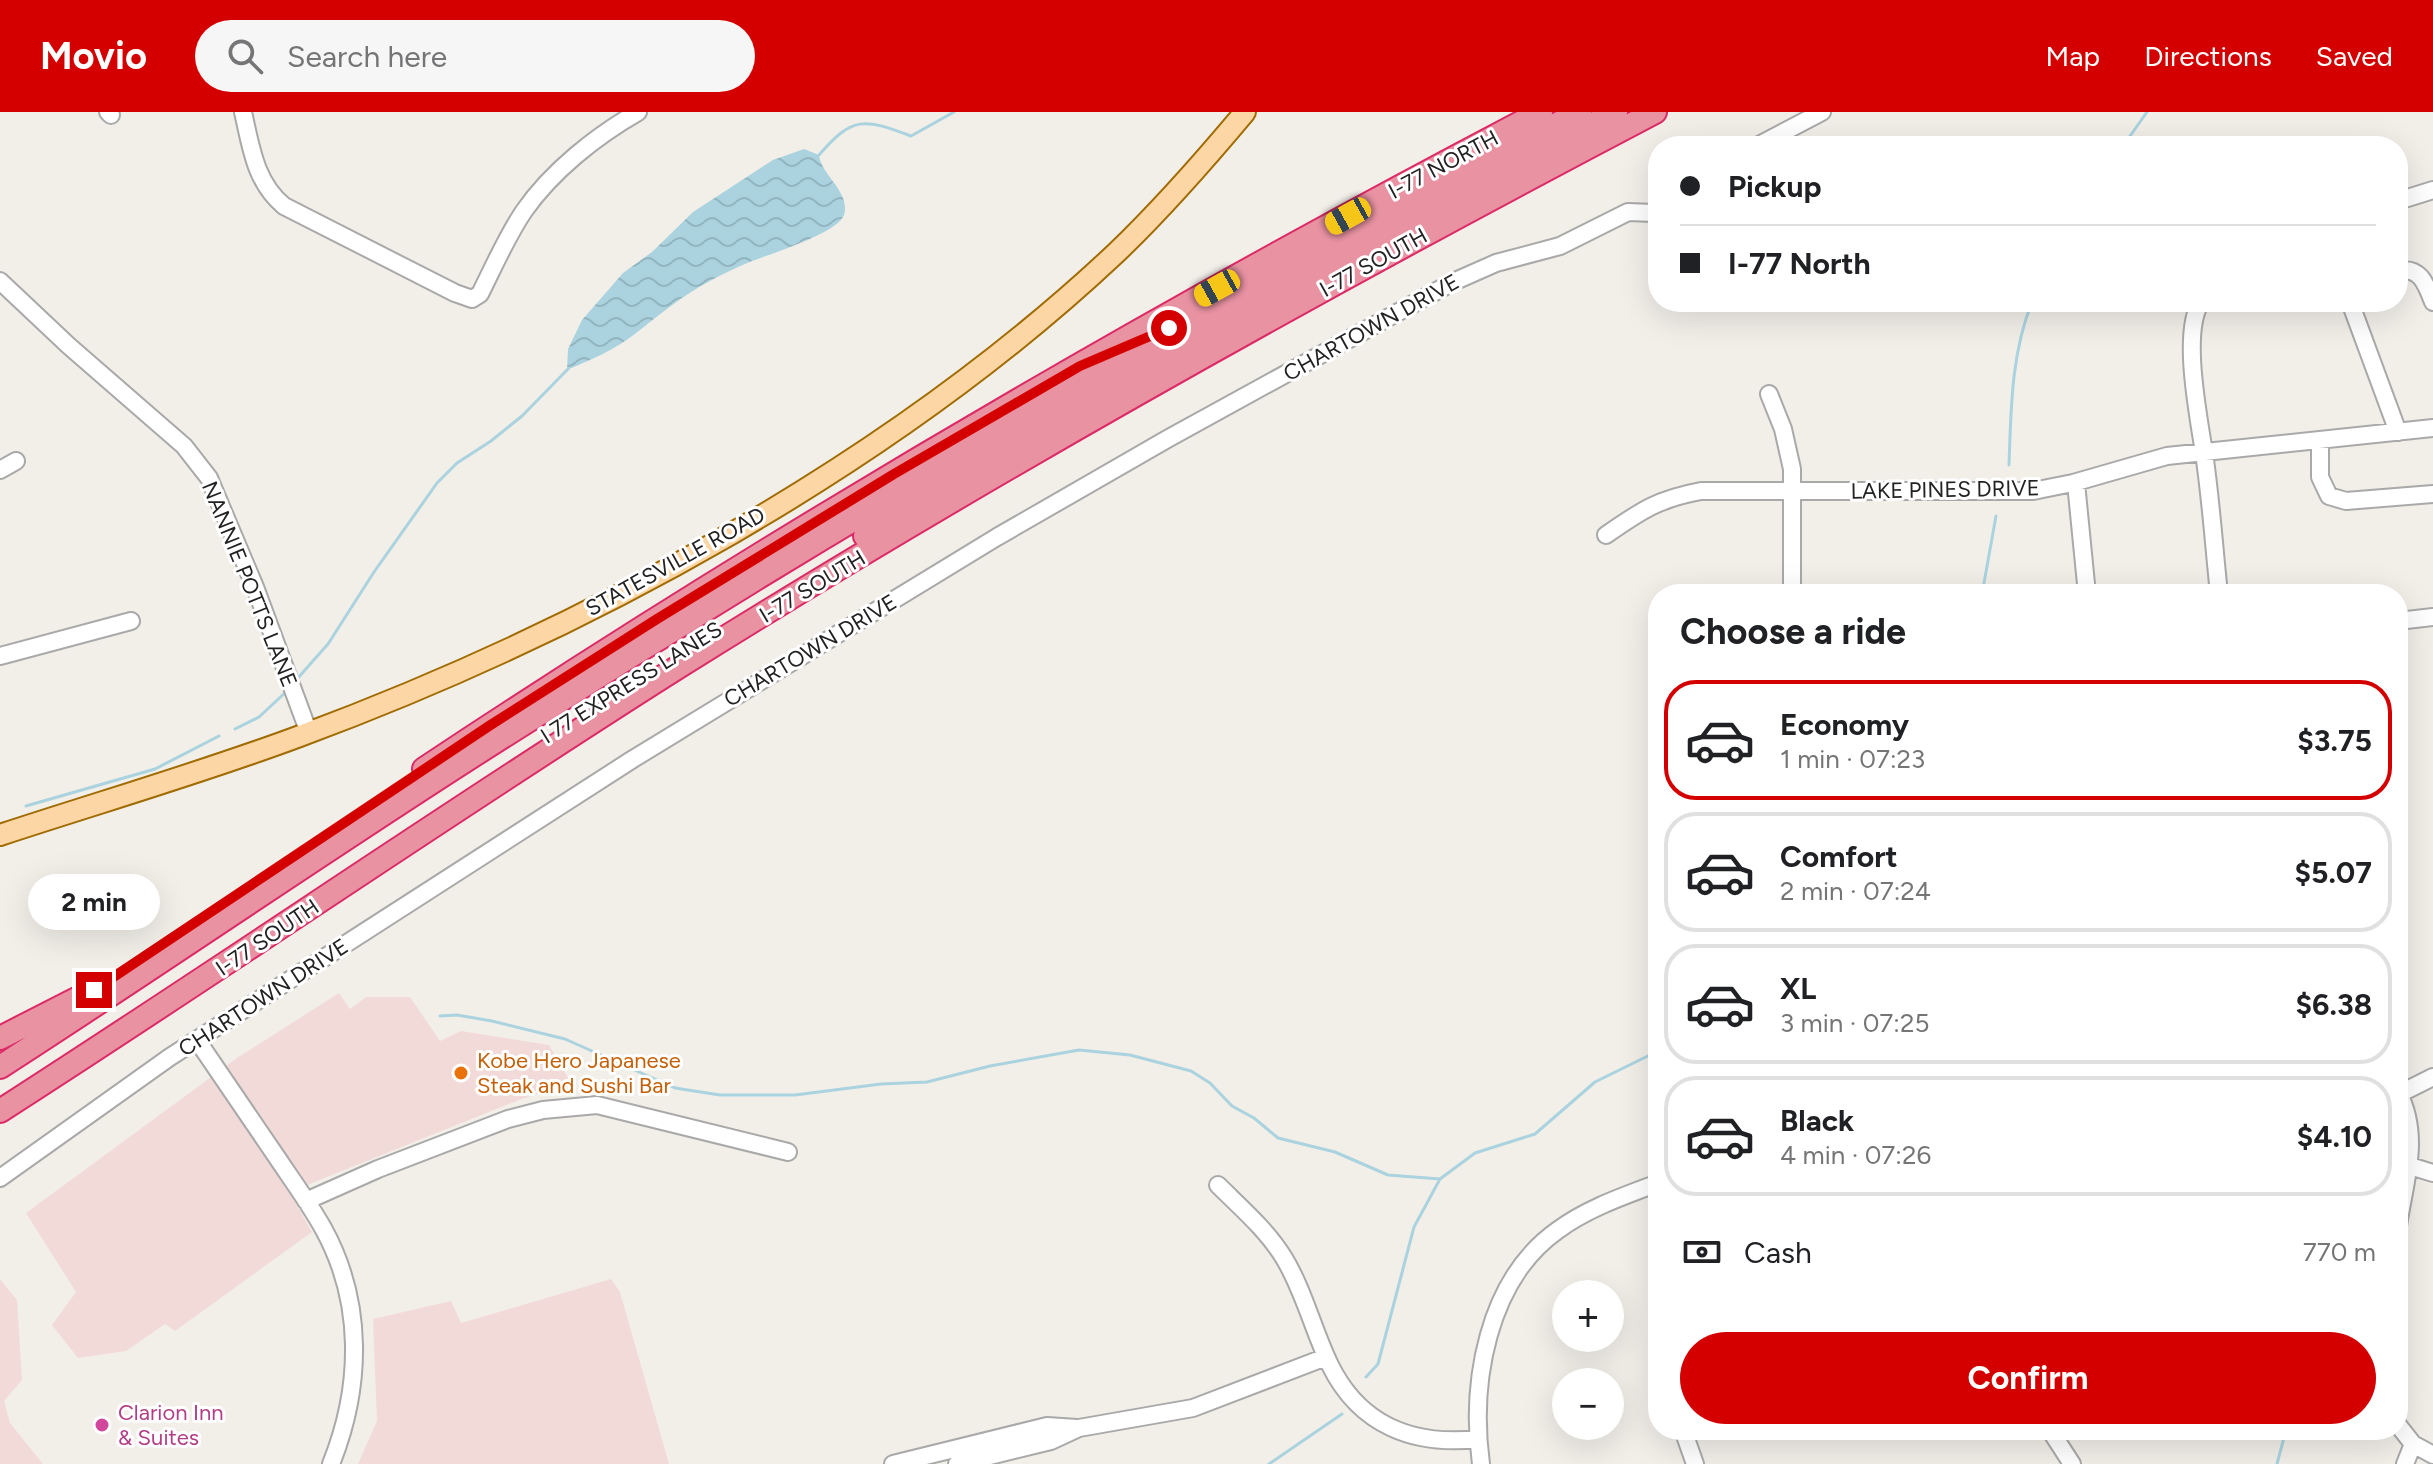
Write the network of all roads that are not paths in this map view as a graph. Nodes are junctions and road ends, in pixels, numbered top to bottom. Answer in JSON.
{"nodes":[{"id":1,"x":243,"y":112,"type":"edge"},
{"id":2,"x":638,"y":112,"type":"edge"},
{"id":3,"x":1245,"y":112,"type":"edge"},
{"id":4,"x":1541,"y":112,"type":"edge"},
{"id":5,"x":1580,"y":112,"type":"edge"},
{"id":6,"x":1616,"y":112,"type":"edge"},
{"id":7,"x":1633,"y":112,"type":"edge"},
{"id":8,"x":1655,"y":112,"type":"edge"},
{"id":9,"x":1822,"y":112,"type":"edge"},
{"id":10,"x":1776,"y":136,"type":"edge"},
{"id":11,"x":1566,"y":159,"type":"junction"},
{"id":12,"x":2433,"y":190,"type":"edge"},
{"id":13,"x":2408,"y":198,"type":"edge"},
{"id":14,"x":1648,"y":213,"type":"edge"},
{"id":15,"x":2408,"y":269,"type":"edge"},
{"id":16,"x":0,"y":281,"type":"edge"},
{"id":17,"x":2433,"y":302,"type":"edge"},
{"id":18,"x":1219,"y":308,"type":"junction"},
{"id":19,"x":2197,"y":312,"type":"edge"},
{"id":20,"x":2354,"y":312,"type":"edge"},
{"id":21,"x":1095,"y":358,"type":"junction"},
{"id":22,"x":1769,"y":394,"type":"dead end"},
{"id":23,"x":2433,"y":428,"type":"edge"},
{"id":24,"x":2398,"y":432,"type":"junction"},
{"id":25,"x":2320,"y":440,"type":"junction"},
{"id":26,"x":2204,"y":453,"type":"junction"},
{"id":27,"x":16,"y":461,"type":"dead end"},
{"id":28,"x":0,"y":470,"type":"edge"},
{"id":29,"x":2076,"y":483,"type":"junction"},
{"id":30,"x":1793,"y":491,"type":"junction"},
{"id":31,"x":2433,"y":494,"type":"edge"},
{"id":32,"x":1606,"y":535,"type":"dead end"},
{"id":33,"x":1792,"y":584,"type":"edge"},
{"id":34,"x":2086,"y":584,"type":"edge"},
{"id":35,"x":2218,"y":584,"type":"edge"},
{"id":36,"x":2433,"y":617,"type":"edge"},
{"id":37,"x":2408,"y":620,"type":"edge"},
{"id":38,"x":131,"y":621,"type":"dead end"},
{"id":39,"x":0,"y":656,"type":"edge"},
{"id":40,"x":309,"y":733,"type":"junction"},
{"id":41,"x":0,"y":835,"type":"edge"},
{"id":42,"x":94,"y":990,"type":"junction"},
{"id":43,"x":0,"y":1038,"type":"edge"},
{"id":44,"x":197,"y":1040,"type":"junction"},
{"id":45,"x":0,"y":1050,"type":"edge"},
{"id":46,"x":0,"y":1067,"type":"edge"},
{"id":47,"x":2433,"y":1077,"type":"edge"},
{"id":48,"x":2408,"y":1088,"type":"edge"},
{"id":49,"x":0,"y":1094,"type":"edge"},
{"id":50,"x":0,"y":1111,"type":"edge"},
{"id":51,"x":2408,"y":1111,"type":"edge"},
{"id":52,"x":2408,"y":1146,"type":"edge"},
{"id":53,"x":788,"y":1152,"type":"dead end"},
{"id":54,"x":2408,"y":1165,"type":"edge"},
{"id":55,"x":2433,"y":1173,"type":"edge"},
{"id":56,"x":0,"y":1178,"type":"edge"},
{"id":57,"x":1218,"y":1185,"type":"dead end"},
{"id":58,"x":1648,"y":1187,"type":"edge"},
{"id":59,"x":306,"y":1201,"type":"junction"},
{"id":60,"x":1326,"y":1357,"type":"junction"},
{"id":61,"x":1079,"y":1428,"type":"junction"},
{"id":62,"x":2408,"y":1438,"type":"edge"},
{"id":63,"x":1478,"y":1439,"type":"junction"},
{"id":64,"x":1687,"y":1440,"type":"edge"},
{"id":65,"x":2056,"y":1440,"type":"edge"},
{"id":66,"x":2413,"y":1444,"type":"junction"},
{"id":67,"x":2433,"y":1455,"type":"edge"},
{"id":68,"x":331,"y":1464,"type":"edge"},
{"id":69,"x":893,"y":1464,"type":"edge"},
{"id":70,"x":957,"y":1464,"type":"edge"},
{"id":71,"x":1481,"y":1464,"type":"edge"},
{"id":72,"x":1695,"y":1464,"type":"edge"},
{"id":73,"x":2072,"y":1464,"type":"edge"},
{"id":74,"x":2405,"y":1464,"type":"edge"}],
"edges":[{"from":1,"to":2,"type":"street"},
{"from":3,"to":40,"type":"main road","name":"STATESVILLE ROAD"},
{"from":4,"to":21,"type":"highway","name":"I-77 NORTH"},
{"from":5,"to":18,"type":"highway","name":"I 77 EXPRESS LANES"},
{"from":6,"to":49,"type":"highway","name":"I 77 EXPRESS LANES"},
{"from":7,"to":11,"type":"highway"},
{"from":8,"to":11,"type":"highway","name":"I-77 SOUTH"},
{"from":9,"to":10,"type":"street"},
{"from":11,"to":50,"type":"highway","name":"I-77 SOUTH"},
{"from":12,"to":13,"type":"street"},
{"from":14,"to":44,"type":"street","name":"CHARTOWN DRIVE"},
{"from":15,"to":17,"type":"street"},
{"from":16,"to":40,"type":"street","name":"NANNIE POTTS LANE"},
{"from":18,"to":21,"type":"highway"},
{"from":18,"to":46,"type":"highway","name":"I 77 EXPRESS LANES"},
{"from":19,"to":26,"type":"street"},
{"from":20,"to":24,"type":"street"},
{"from":21,"to":42,"type":"highway","name":"I-77 NORTH"},
{"from":22,"to":30,"type":"street"},
{"from":23,"to":24,"type":"street","name":"LAKE PINES DRIVE"},
{"from":24,"to":25,"type":"street","name":"LAKE PINES DRIVE"},
{"from":25,"to":26,"type":"street","name":"LAKE PINES DRIVE"},
{"from":25,"to":31,"type":"street"},
{"from":26,"to":29,"type":"street","name":"LAKE PINES DRIVE"},
{"from":26,"to":35,"type":"street"},
{"from":27,"to":28,"type":"street"},
{"from":29,"to":30,"type":"street","name":"LAKE PINES DRIVE"},
{"from":29,"to":34,"type":"street"},
{"from":30,"to":32,"type":"street","name":"LAKE PINES DRIVE"},
{"from":30,"to":33,"type":"street"},
{"from":36,"to":37,"type":"street"},
{"from":38,"to":39,"type":"street"},
{"from":40,"to":41,"type":"main road","name":"STATESVILLE ROAD"},
{"from":42,"to":43,"type":"highway"},
{"from":42,"to":45,"type":"highway","name":"I-77 NORTH"},
{"from":44,"to":56,"type":"street","name":"CHARTOWN DRIVE"},
{"from":44,"to":59,"type":"street"},
{"from":47,"to":48,"type":"street"},
{"from":51,"to":52,"type":"street"},
{"from":53,"to":59,"type":"street"},
{"from":54,"to":55,"type":"street"},
{"from":57,"to":60,"type":"street"},
{"from":58,"to":63,"type":"street"},
{"from":59,"to":68,"type":"street"},
{"from":60,"to":61,"type":"street"},
{"from":60,"to":63,"type":"street"},
{"from":61,"to":69,"type":"street"},
{"from":61,"to":70,"type":"street"},
{"from":62,"to":66,"type":"street"},
{"from":63,"to":71,"type":"street"},
{"from":64,"to":72,"type":"street"},
{"from":65,"to":73,"type":"street"},
{"from":66,"to":67,"type":"street"},
{"from":66,"to":74,"type":"street"}]}
